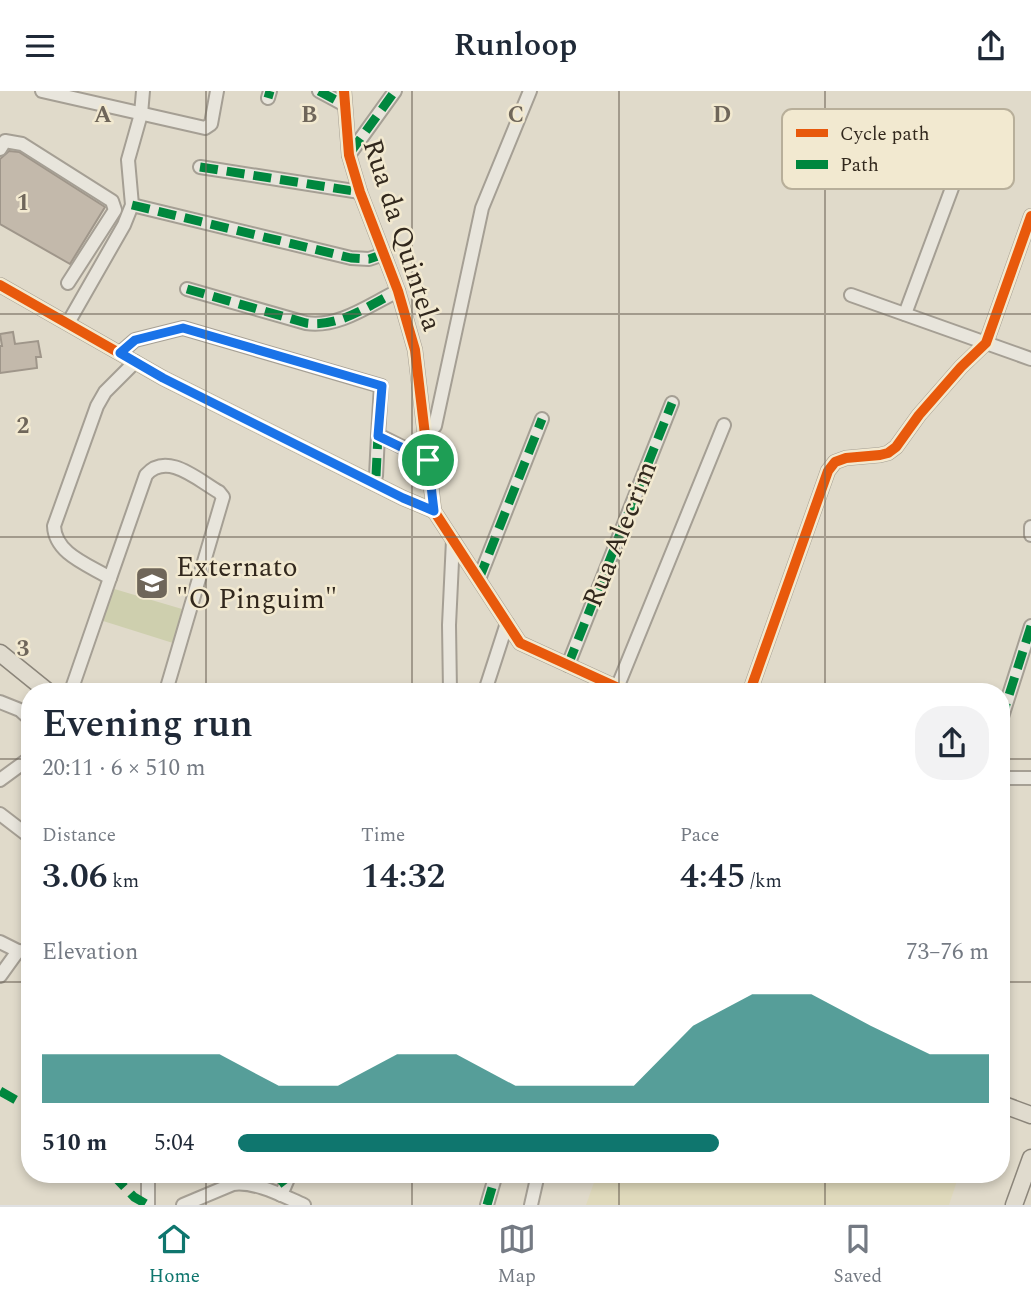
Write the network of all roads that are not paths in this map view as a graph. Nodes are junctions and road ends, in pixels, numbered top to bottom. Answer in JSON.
{"nodes":[{"id":1,"x":42,"y":91,"type":"edge"},
{"id":2,"x":143,"y":91,"type":"edge"},
{"id":3,"x":217,"y":91,"type":"edge"},
{"id":4,"x":320,"y":91,"type":"edge"},
{"id":5,"x":344,"y":91,"type":"edge"},
{"id":6,"x":395,"y":91,"type":"edge"},
{"id":7,"x":530,"y":91,"type":"edge"},
{"id":8,"x":72,"y":95,"type":"edge"},
{"id":9,"x":345,"y":105,"type":"junction"},
{"id":10,"x":141,"y":114,"type":"junction"},
{"id":11,"x":3,"y":145,"type":"edge"},
{"id":12,"x":349,"y":155,"type":"junction"},
{"id":13,"x":200,"y":167,"type":"dead end"},
{"id":14,"x":952,"y":189,"type":"edge"},
{"id":15,"x":360,"y":192,"type":"junction"},
{"id":16,"x":132,"y":205,"type":"junction"},
{"id":17,"x":1031,"y":216,"type":"edge"},
{"id":18,"x":383,"y":254,"type":"junction"},
{"id":19,"x":68,"y":283,"type":"dead end"},
{"id":20,"x":0,"y":285,"type":"edge"},
{"id":21,"x":187,"y":289,"type":"dead end"},
{"id":22,"x":398,"y":291,"type":"junction"},
{"id":23,"x":850,"y":295,"type":"dead end"},
{"id":24,"x":905,"y":314,"type":"junction"},
{"id":25,"x":68,"y":323,"type":"junction"},
{"id":26,"x":986,"y":343,"type":"junction"},
{"id":27,"x":120,"y":353,"type":"junction"},
{"id":28,"x":1031,"y":359,"type":"edge"},
{"id":29,"x":135,"y":362,"type":"junction"},
{"id":30,"x":672,"y":403,"type":"dead end"},
{"id":31,"x":542,"y":419,"type":"dead end"},
{"id":32,"x":724,"y":425,"type":"dead end"},
{"id":33,"x":425,"y":435,"type":"junction"},
{"id":34,"x":378,"y":436,"type":"junction"},
{"id":35,"x":428,"y":460,"type":"junction"},
{"id":36,"x":376,"y":476,"type":"dead end"},
{"id":37,"x":434,"y":511,"type":"junction"},
{"id":38,"x":1031,"y":527,"type":"edge"},
{"id":39,"x":1031,"y":535,"type":"edge"},
{"id":40,"x":453,"y":540,"type":"junction"},
{"id":41,"x":110,"y":578,"type":"junction"},
{"id":42,"x":479,"y":579,"type":"junction"},
{"id":43,"x":507,"y":623,"type":"junction"},
{"id":44,"x":1031,"y":626,"type":"edge"},
{"id":45,"x":0,"y":653,"type":"edge"},
{"id":46,"x":568,"y":666,"type":"junction"},
{"id":47,"x":37,"y":683,"type":"edge"},
{"id":48,"x":74,"y":683,"type":"edge"},
{"id":49,"x":168,"y":683,"type":"edge"},
{"id":50,"x":450,"y":683,"type":"edge"},
{"id":51,"x":487,"y":683,"type":"edge"},
{"id":52,"x":593,"y":683,"type":"edge"},
{"id":53,"x":623,"y":683,"type":"edge"},
{"id":54,"x":753,"y":683,"type":"edge"},
{"id":55,"x":1010,"y":692,"type":"edge"},
{"id":56,"x":0,"y":702,"type":"edge"},
{"id":57,"x":21,"y":711,"type":"edge"},
{"id":58,"x":21,"y":764,"type":"edge"},
{"id":59,"x":1010,"y":778,"type":"edge"},
{"id":60,"x":1031,"y":778,"type":"edge"},
{"id":61,"x":0,"y":779,"type":"edge"},
{"id":62,"x":0,"y":814,"type":"edge"},
{"id":63,"x":21,"y":830,"type":"edge"},
{"id":64,"x":0,"y":942,"type":"edge"},
{"id":65,"x":21,"y":950,"type":"edge"},
{"id":66,"x":21,"y":954,"type":"edge"},
{"id":67,"x":0,"y":976,"type":"edge"},
{"id":68,"x":1010,"y":1107,"type":"edge"},
{"id":69,"x":1031,"y":1115,"type":"edge"},
{"id":70,"x":1031,"y":1158,"type":"edge"},
{"id":71,"x":148,"y":1183,"type":"edge"},
{"id":72,"x":493,"y":1183,"type":"edge"},
{"id":73,"x":536,"y":1183,"type":"edge"},
{"id":74,"x":285,"y":1185,"type":"edge"},
{"id":75,"x":148,"y":1205,"type":"edge"},
{"id":76,"x":183,"y":1205,"type":"edge"},
{"id":77,"x":304,"y":1205,"type":"edge"},
{"id":78,"x":487,"y":1205,"type":"edge"},
{"id":79,"x":531,"y":1205,"type":"edge"},
{"id":80,"x":1014,"y":1205,"type":"edge"}],
"edges":[{"from":1,"to":8,"type":"street"},
{"from":2,"to":10,"type":"street"},
{"from":3,"to":10,"type":"street"},
{"from":4,"to":9,"type":"street"},
{"from":5,"to":9,"type":"street","name":"Rua da Quintela"},
{"from":6,"to":12,"type":"street"},
{"from":7,"to":33,"type":"street"},
{"from":8,"to":10,"type":"street"},
{"from":9,"to":12,"type":"street","name":"Rua da Quintela"},
{"from":10,"to":16,"type":"street"},
{"from":11,"to":19,"type":"street"},
{"from":12,"to":15,"type":"street","name":"Rua da Quintela"},
{"from":13,"to":15,"type":"street"},
{"from":14,"to":24,"type":"street"},
{"from":15,"to":18,"type":"street","name":"Rua da Quintela"},
{"from":16,"to":18,"type":"street"},
{"from":16,"to":25,"type":"street"},
{"from":17,"to":26,"type":"street"},
{"from":18,"to":22,"type":"street","name":"Rua da Quintela"},
{"from":20,"to":25,"type":"street"},
{"from":21,"to":22,"type":"street"},
{"from":22,"to":33,"type":"street","name":"Rua da Quintela"},
{"from":23,"to":24,"type":"street"},
{"from":24,"to":26,"type":"street"},
{"from":25,"to":27,"type":"street"},
{"from":26,"to":28,"type":"street"},
{"from":26,"to":54,"type":"street"},
{"from":27,"to":29,"type":"street"},
{"from":27,"to":34,"type":"street"},
{"from":29,"to":37,"type":"street"},
{"from":29,"to":41,"type":"street"},
{"from":30,"to":46,"type":"street","name":"Rua Alecrim"},
{"from":31,"to":42,"type":"street"},
{"from":32,"to":53,"type":"street"},
{"from":33,"to":35,"type":"street","name":"Rua da Quintela"},
{"from":34,"to":35,"type":"street"},
{"from":34,"to":36,"type":"street"},
{"from":35,"to":37,"type":"street","name":"Rua da Quintela"},
{"from":37,"to":40,"type":"street","name":"Rua da Quintela"},
{"from":38,"to":39,"type":"street"},
{"from":40,"to":42,"type":"street","name":"Rua da Quintela"},
{"from":40,"to":50,"type":"street"},
{"from":41,"to":48,"type":"street"},
{"from":41,"to":49,"type":"street"},
{"from":42,"to":43,"type":"street","name":"Rua da Quintela"},
{"from":43,"to":46,"type":"street","name":"Rua da Quintela"},
{"from":43,"to":51,"type":"street"},
{"from":44,"to":55,"type":"street"},
{"from":45,"to":47,"type":"main road"},
{"from":46,"to":52,"type":"street","name":"Rua da Quintela"},
{"from":56,"to":57,"type":"street"},
{"from":58,"to":61,"type":"street"},
{"from":59,"to":60,"type":"street"},
{"from":62,"to":63,"type":"street"},
{"from":64,"to":65,"type":"street"},
{"from":66,"to":67,"type":"street"},
{"from":68,"to":69,"type":"main road"},
{"from":70,"to":80,"type":"main road"},
{"from":71,"to":75,"type":"street"},
{"from":72,"to":78,"type":"street"},
{"from":73,"to":79,"type":"street"},
{"from":74,"to":76,"type":"street"},
{"from":74,"to":77,"type":"street"}]}
